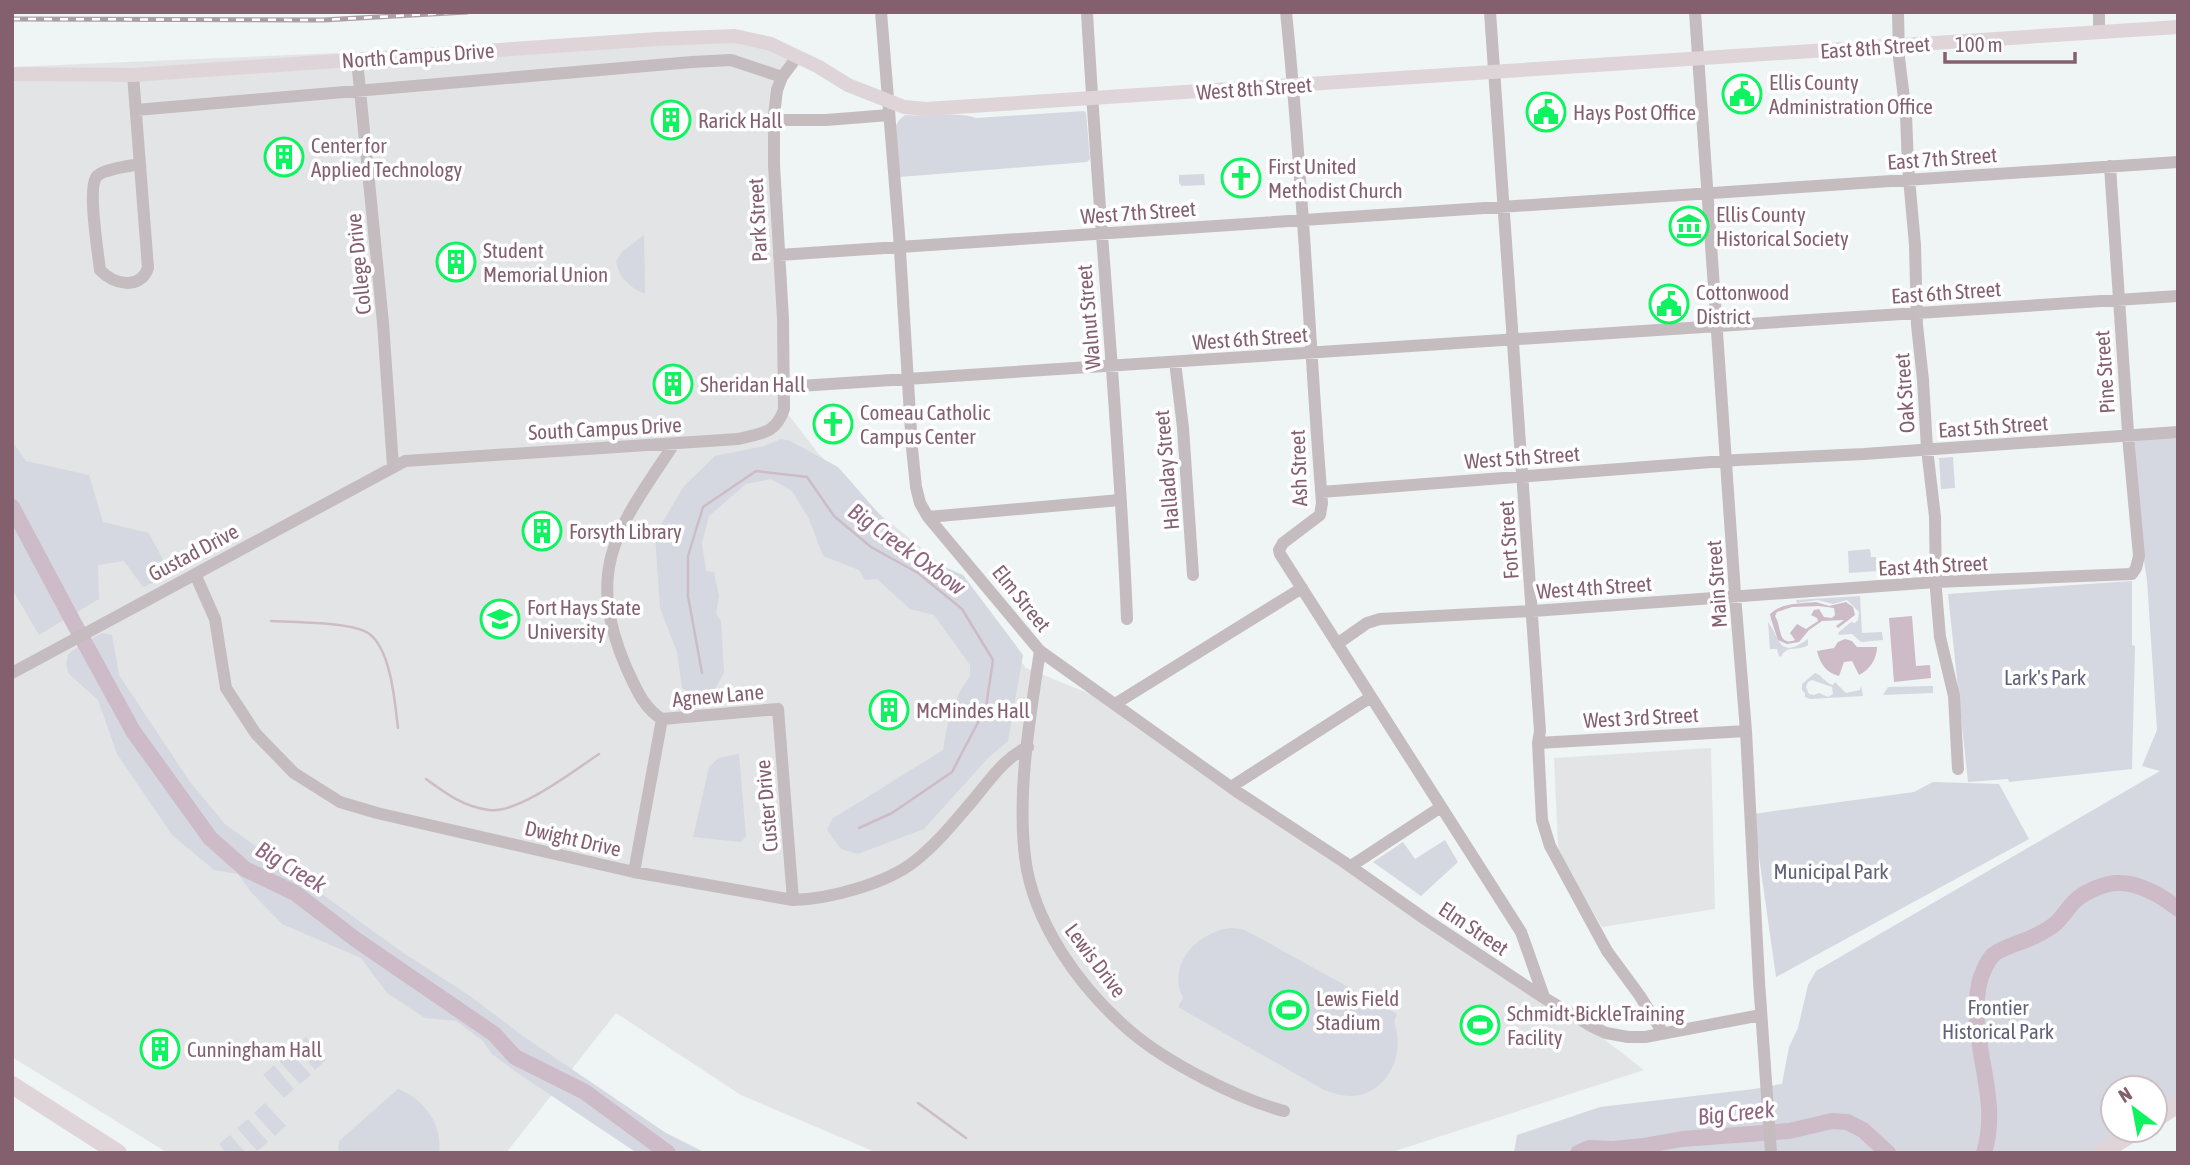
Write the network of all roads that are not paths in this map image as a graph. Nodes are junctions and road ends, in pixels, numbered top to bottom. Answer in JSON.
{"nodes":[{"id":1,"x":881,"y":12,"type":"edge"},
{"id":2,"x":1087,"y":12,"type":"edge"},
{"id":3,"x":1286,"y":12,"type":"edge"},
{"id":4,"x":1490,"y":12,"type":"edge"},
{"id":5,"x":1695,"y":12,"type":"edge"},
{"id":6,"x":1898,"y":12,"type":"edge"},
{"id":7,"x":2099,"y":12,"type":"edge"},
{"id":8,"x":2178,"y":27,"type":"edge"},
{"id":9,"x":2099,"y":32,"type":"junction"},
{"id":10,"x":1899,"y":45,"type":"junction"},
{"id":11,"x":797,"y":57,"type":"junction"},
{"id":12,"x":1698,"y":58,"type":"junction"},
{"id":13,"x":357,"y":60,"type":"junction"},
{"id":14,"x":819,"y":67,"type":"joint"},
{"id":15,"x":1494,"y":72,"type":"junction"},
{"id":16,"x":12,"y":74,"type":"edge"},
{"id":17,"x":133,"y":75,"type":"junction"},
{"id":18,"x":782,"y":77,"type":"junction"},
{"id":19,"x":1292,"y":85,"type":"junction"},
{"id":20,"x":360,"y":89,"type":"junction"},
{"id":21,"x":1092,"y":98,"type":"junction"},
{"id":22,"x":888,"y":108,"type":"junction"},
{"id":23,"x":136,"y":110,"type":"junction"},
{"id":24,"x":774,"y":120,"type":"junction"},
{"id":25,"x":2178,"y":162,"type":"edge"},
{"id":26,"x":140,"y":164,"type":"junction"},
{"id":27,"x":2110,"y":166,"type":"junction"},
{"id":28,"x":1909,"y":180,"type":"junction"},
{"id":29,"x":1708,"y":192,"type":"junction"},
{"id":30,"x":1503,"y":206,"type":"junction"},
{"id":31,"x":1302,"y":220,"type":"junction"},
{"id":32,"x":1101,"y":233,"type":"junction"},
{"id":33,"x":900,"y":247,"type":"junction"},
{"id":34,"x":779,"y":255,"type":"junction"},
{"id":35,"x":2178,"y":296,"type":"edge"},
{"id":36,"x":2119,"y":300,"type":"junction"},
{"id":37,"x":1917,"y":313,"type":"junction"},
{"id":38,"x":1717,"y":326,"type":"junction"},
{"id":39,"x":1513,"y":339,"type":"junction"},
{"id":40,"x":1310,"y":353,"type":"junction"},
{"id":41,"x":1175,"y":362,"type":"junction"},
{"id":42,"x":1112,"y":366,"type":"junction"},
{"id":43,"x":909,"y":379,"type":"junction"},
{"id":44,"x":784,"y":387,"type":"junction"},
{"id":45,"x":2178,"y":432,"type":"edge"},
{"id":46,"x":2128,"y":436,"type":"junction"},
{"id":47,"x":674,"y":444,"type":"junction"},
{"id":48,"x":1927,"y":449,"type":"junction"},
{"id":49,"x":1726,"y":461,"type":"junction"},
{"id":50,"x":393,"y":466,"type":"junction"},
{"id":51,"x":1522,"y":476,"type":"junction"},
{"id":52,"x":1321,"y":492,"type":"junction"},
{"id":53,"x":1120,"y":500,"type":"junction"},
{"id":54,"x":928,"y":517,"type":"junction"},
{"id":55,"x":195,"y":573,"type":"junction"},
{"id":56,"x":2132,"y":574,"type":"joint"},
{"id":57,"x":1193,"y":575,"type":"dead end"},
{"id":58,"x":1936,"y":582,"type":"junction"},
{"id":59,"x":1303,"y":589,"type":"junction"},
{"id":60,"x":1735,"y":596,"type":"junction"},
{"id":61,"x":1533,"y":611,"type":"junction"},
{"id":62,"x":1127,"y":619,"type":"dead end"},
{"id":63,"x":1337,"y":644,"type":"junction"},
{"id":64,"x":1040,"y":651,"type":"junction"},
{"id":65,"x":12,"y":673,"type":"edge"},
{"id":66,"x":1371,"y":697,"type":"junction"},
{"id":67,"x":1115,"y":704,"type":"junction"},
{"id":68,"x":778,"y":709,"type":"joint"},
{"id":69,"x":662,"y":719,"type":"junction"},
{"id":70,"x":1746,"y":731,"type":"junction"},
{"id":71,"x":1538,"y":743,"type":"junction"},
{"id":72,"x":1028,"y":747,"type":"junction"},
{"id":73,"x":1958,"y":769,"type":"dead end"},
{"id":74,"x":1231,"y":787,"type":"junction"},
{"id":75,"x":1441,"y":807,"type":"junction"},
{"id":76,"x":1351,"y":866,"type":"junction"},
{"id":77,"x":634,"y":872,"type":"junction"},
{"id":78,"x":793,"y":900,"type":"junction"},
{"id":79,"x":1544,"y":998,"type":"junction"},
{"id":80,"x":1762,"y":1015,"type":"junction"},
{"id":81,"x":1663,"y":1033,"type":"junction"},
{"id":82,"x":12,"y":1085,"type":"edge"},
{"id":83,"x":1284,"y":1111,"type":"dead end"},
{"id":84,"x":118,"y":1153,"type":"edge"},
{"id":85,"x":1771,"y":1153,"type":"edge"}],
"edges":[{"from":1,"to":22,"type":"street","name":"Elm Street"},
{"from":2,"to":21,"type":"street","name":"Walnut Street"},
{"from":3,"to":19,"type":"street","name":"Ash Street"},
{"from":4,"to":15,"type":"street","name":"Fort Street"},
{"from":5,"to":12,"type":"street","name":"Main Street"},
{"from":6,"to":10,"type":"street","name":"Oak Street"},
{"from":7,"to":9,"type":"street"},
{"from":8,"to":9,"type":"main road","name":"East 8th Street"},
{"from":9,"to":10,"type":"main road","name":"East 8th Street"},
{"from":10,"to":12,"type":"main road","name":"East 8th Street"},
{"from":10,"to":28,"type":"street","name":"Oak Street"},
{"from":11,"to":13,"type":"main road","name":"North Campus Drive"},
{"from":11,"to":14,"type":"main road","name":"North Campus Drive"},
{"from":11,"to":18,"type":"street","name":"Park Street"},
{"from":12,"to":15,"type":"main road","name":"West 8th Street"},
{"from":12,"to":29,"type":"street","name":"Main Street"},
{"from":13,"to":17,"type":"main road","name":"North Campus Drive"},
{"from":13,"to":20,"type":"street","name":"College Drive"},
{"from":14,"to":22,"type":"main road","name":"West 8th Street"},
{"from":15,"to":19,"type":"main road","name":"West 8th Street"},
{"from":15,"to":30,"type":"street","name":"Fort Street"},
{"from":16,"to":17,"type":"main road","name":"North Campus Drive"},
{"from":17,"to":23,"type":"street"},
{"from":18,"to":20,"type":"street","name":"North Campus Drive"},
{"from":18,"to":24,"type":"street","name":"Park Street"},
{"from":19,"to":21,"type":"main road","name":"West 8th Street"},
{"from":19,"to":31,"type":"street","name":"Ash Street"},
{"from":20,"to":23,"type":"street","name":"North Campus Drive"},
{"from":20,"to":50,"type":"street","name":"College Drive"},
{"from":21,"to":22,"type":"main road","name":"West 8th Street"},
{"from":21,"to":32,"type":"street","name":"Walnut Street"},
{"from":22,"to":24,"type":"street"},
{"from":22,"to":33,"type":"street","name":"Elm Street"},
{"from":23,"to":26,"type":"street"},
{"from":24,"to":34,"type":"street","name":"Park Street"},
{"from":25,"to":27,"type":"street","name":"East 7th Street"},
{"from":26,"to":26,"type":"street"},
{"from":27,"to":28,"type":"street","name":"East 7th Street"},
{"from":27,"to":36,"type":"street","name":"Pine Street"},
{"from":28,"to":29,"type":"street","name":"East 7th Street"},
{"from":28,"to":37,"type":"street","name":"Oak Street"},
{"from":29,"to":30,"type":"street","name":"West 7th Street"},
{"from":29,"to":38,"type":"street","name":"Main Street"},
{"from":30,"to":31,"type":"street","name":"West 7th Street"},
{"from":30,"to":39,"type":"street","name":"Fort Street"},
{"from":31,"to":32,"type":"street","name":"West 7th Street"},
{"from":31,"to":40,"type":"street","name":"Ash Street"},
{"from":32,"to":33,"type":"street","name":"West 7th Street"},
{"from":32,"to":42,"type":"street","name":"Walnut Street"},
{"from":33,"to":34,"type":"street","name":"West 7th Street"},
{"from":33,"to":43,"type":"street","name":"Elm Street"},
{"from":34,"to":44,"type":"street","name":"Park Street"},
{"from":35,"to":36,"type":"street","name":"East 6th Street"},
{"from":36,"to":37,"type":"street","name":"East 6th Street"},
{"from":36,"to":46,"type":"street","name":"Pine Street"},
{"from":37,"to":38,"type":"street","name":"East 6th Street"},
{"from":37,"to":48,"type":"street","name":"Oak Street"},
{"from":38,"to":39,"type":"street","name":"West 6th Street"},
{"from":38,"to":49,"type":"street","name":"Main Street"},
{"from":39,"to":40,"type":"street","name":"West 6th Street"},
{"from":39,"to":51,"type":"street","name":"Fort Street"},
{"from":40,"to":41,"type":"street","name":"West 6th Street"},
{"from":40,"to":52,"type":"street","name":"Ash Street"},
{"from":41,"to":42,"type":"street","name":"West 6th Street"},
{"from":41,"to":57,"type":"street","name":"Halladay Street"},
{"from":42,"to":43,"type":"street","name":"West 6th Street"},
{"from":42,"to":53,"type":"street","name":"Walnut Street"},
{"from":43,"to":44,"type":"street","name":"West 6th Street"},
{"from":43,"to":54,"type":"street","name":"Elm Street"},
{"from":44,"to":47,"type":"street","name":"South Campus Drive"},
{"from":45,"to":46,"type":"street","name":"East 5th Street"},
{"from":46,"to":48,"type":"street","name":"East 5th Street"},
{"from":46,"to":56,"type":"street","name":"Pine Street"},
{"from":47,"to":50,"type":"street","name":"South Campus Drive"},
{"from":47,"to":69,"type":"street"},
{"from":48,"to":49,"type":"street","name":"East 5th Street"},
{"from":48,"to":58,"type":"street","name":"Oak Street"},
{"from":49,"to":51,"type":"street","name":"West 5th Street"},
{"from":49,"to":60,"type":"street","name":"Main Street"},
{"from":50,"to":55,"type":"street","name":"Gustad Drive"},
{"from":51,"to":52,"type":"street","name":"West 5th Street"},
{"from":51,"to":61,"type":"street","name":"Fort Street"},
{"from":52,"to":59,"type":"street","name":"Ash Street"},
{"from":53,"to":54,"type":"street"},
{"from":53,"to":62,"type":"street","name":"Walnut Street"},
{"from":54,"to":64,"type":"street","name":"Elm Street"},
{"from":55,"to":65,"type":"street","name":"Gustad Drive"},
{"from":55,"to":77,"type":"street","name":"Dwight Drive"},
{"from":56,"to":58,"type":"street","name":"East 4th Street"},
{"from":58,"to":60,"type":"street","name":"East 4th Street"},
{"from":58,"to":73,"type":"street","name":"Oak Street"},
{"from":59,"to":63,"type":"street","name":"Ash Street"},
{"from":59,"to":67,"type":"street"},
{"from":60,"to":61,"type":"street","name":"West 4th Street"},
{"from":60,"to":70,"type":"street","name":"Main Street"},
{"from":61,"to":63,"type":"street","name":"West 4th Street"},
{"from":61,"to":71,"type":"street","name":"Fort Street"},
{"from":63,"to":66,"type":"street","name":"Ash Street"},
{"from":64,"to":67,"type":"street","name":"Elm Street"},
{"from":64,"to":72,"type":"street","name":"Lewis Drive"},
{"from":66,"to":74,"type":"street"},
{"from":66,"to":75,"type":"street","name":"Ash Street"},
{"from":67,"to":74,"type":"street","name":"Elm Street"},
{"from":68,"to":69,"type":"street","name":"Agnew Lane"},
{"from":68,"to":78,"type":"street","name":"Custer Drive"},
{"from":69,"to":77,"type":"street"},
{"from":70,"to":71,"type":"street","name":"West 3rd Street"},
{"from":70,"to":80,"type":"street","name":"Main Street"},
{"from":71,"to":81,"type":"street","name":"Fort Street"},
{"from":72,"to":78,"type":"street","name":"Dwight Drive"},
{"from":72,"to":83,"type":"street","name":"Lewis Drive"},
{"from":74,"to":76,"type":"street","name":"Elm Street"},
{"from":75,"to":76,"type":"street"},
{"from":75,"to":79,"type":"street","name":"Ash Street"},
{"from":76,"to":79,"type":"street","name":"Elm Street"},
{"from":77,"to":78,"type":"street","name":"Dwight Drive"},
{"from":79,"to":81,"type":"street","name":"Elm Street"},
{"from":80,"to":81,"type":"street","name":"Elm Street"},
{"from":80,"to":85,"type":"street","name":"Main Street"},
{"from":82,"to":84,"type":"highway"}]}
